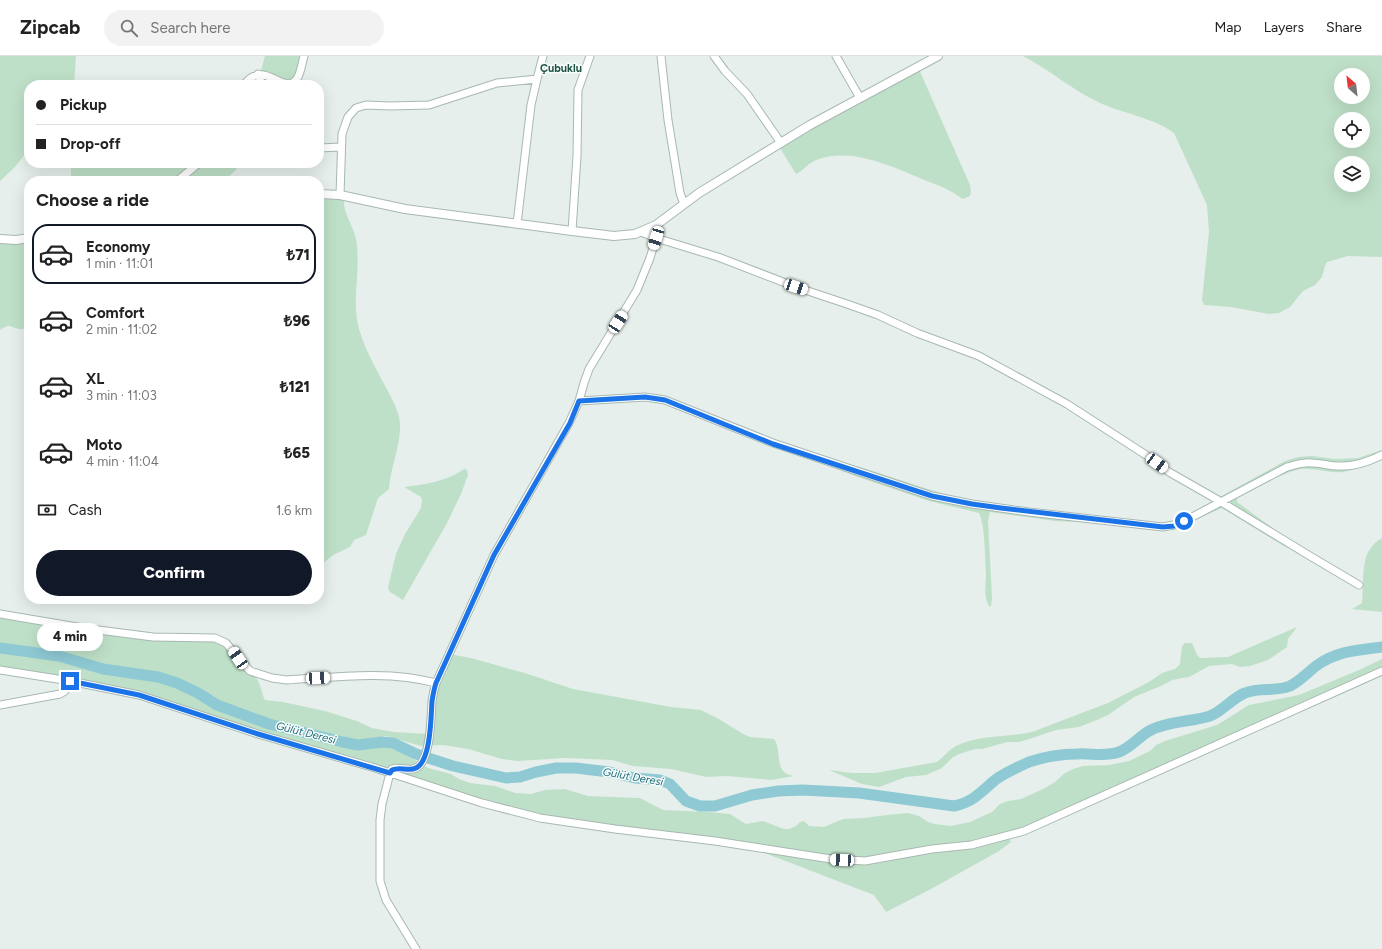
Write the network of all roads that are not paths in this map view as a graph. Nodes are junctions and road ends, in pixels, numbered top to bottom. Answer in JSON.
{"nodes":[{"id":1,"x":304,"y":56,"type":"edge"},
{"id":2,"x":543,"y":56,"type":"edge"},
{"id":3,"x":590,"y":56,"type":"edge"},
{"id":4,"x":661,"y":56,"type":"edge"},
{"id":5,"x":714,"y":56,"type":"edge"},
{"id":6,"x":836,"y":56,"type":"edge"},
{"id":7,"x":938,"y":56,"type":"edge"},
{"id":8,"x":258,"y":74,"type":"junction"},
{"id":9,"x":537,"y":79,"type":"junction"},
{"id":10,"x":248,"y":80,"type":"edge"},
{"id":11,"x":260,"y":80,"type":"edge"},
{"id":12,"x":277,"y":80,"type":"edge"},
{"id":13,"x":296,"y":80,"type":"edge"},
{"id":14,"x":860,"y":98,"type":"junction"},
{"id":15,"x":781,"y":143,"type":"junction"},
{"id":16,"x":341,"y":147,"type":"junction"},
{"id":17,"x":324,"y":148,"type":"edge"},
{"id":18,"x":193,"y":168,"type":"edge"},
{"id":19,"x":182,"y":176,"type":"edge"},
{"id":20,"x":324,"y":194,"type":"edge"},
{"id":21,"x":340,"y":195,"type":"junction"},
{"id":22,"x":684,"y":204,"type":"junction"},
{"id":23,"x":517,"y":224,"type":"junction"},
{"id":24,"x":572,"y":231,"type":"junction"},
{"id":25,"x":641,"y":232,"type":"junction"},
{"id":26,"x":0,"y":238,"type":"edge"},
{"id":27,"x":656,"y":238,"type":"junction"},
{"id":28,"x":24,"y":239,"type":"edge"},
{"id":29,"x":579,"y":401,"type":"junction"},
{"id":30,"x":1382,"y":455,"type":"edge"},
{"id":31,"x":1221,"y":501,"type":"junction"},
{"id":32,"x":1359,"y":585,"type":"dead end"},
{"id":33,"x":0,"y":614,"type":"edge"},
{"id":34,"x":0,"y":670,"type":"edge"},
{"id":35,"x":1382,"y":671,"type":"edge"},
{"id":36,"x":70,"y":681,"type":"junction"},
{"id":37,"x":436,"y":683,"type":"junction"},
{"id":38,"x":0,"y":704,"type":"edge"},
{"id":39,"x":390,"y":773,"type":"junction"},
{"id":40,"x":416,"y":949,"type":"edge"}],
"edges":[{"from":1,"to":13,"type":"street"},
{"from":2,"to":9,"type":"street"},
{"from":3,"to":24,"type":"street"},
{"from":4,"to":22,"type":"street"},
{"from":5,"to":15,"type":"street"},
{"from":6,"to":14,"type":"street"},
{"from":7,"to":14,"type":"street"},
{"from":8,"to":10,"type":"street"},
{"from":8,"to":11,"type":"street"},
{"from":8,"to":12,"type":"street"},
{"from":9,"to":16,"type":"street"},
{"from":9,"to":23,"type":"street"},
{"from":14,"to":15,"type":"street"},
{"from":15,"to":22,"type":"street"},
{"from":16,"to":17,"type":"street"},
{"from":16,"to":21,"type":"street"},
{"from":18,"to":19,"type":"street"},
{"from":20,"to":21,"type":"street"},
{"from":21,"to":23,"type":"street"},
{"from":22,"to":25,"type":"street"},
{"from":23,"to":24,"type":"street"},
{"from":24,"to":25,"type":"street"},
{"from":25,"to":27,"type":"street"},
{"from":26,"to":28,"type":"street"},
{"from":27,"to":29,"type":"street"},
{"from":27,"to":31,"type":"street"},
{"from":29,"to":31,"type":"street"},
{"from":29,"to":37,"type":"street"},
{"from":30,"to":31,"type":"street"},
{"from":31,"to":32,"type":"street"},
{"from":33,"to":37,"type":"street"},
{"from":34,"to":36,"type":"street"},
{"from":35,"to":39,"type":"street"},
{"from":36,"to":38,"type":"street"},
{"from":36,"to":39,"type":"street"},
{"from":37,"to":39,"type":"street"},
{"from":39,"to":40,"type":"street"}]}
